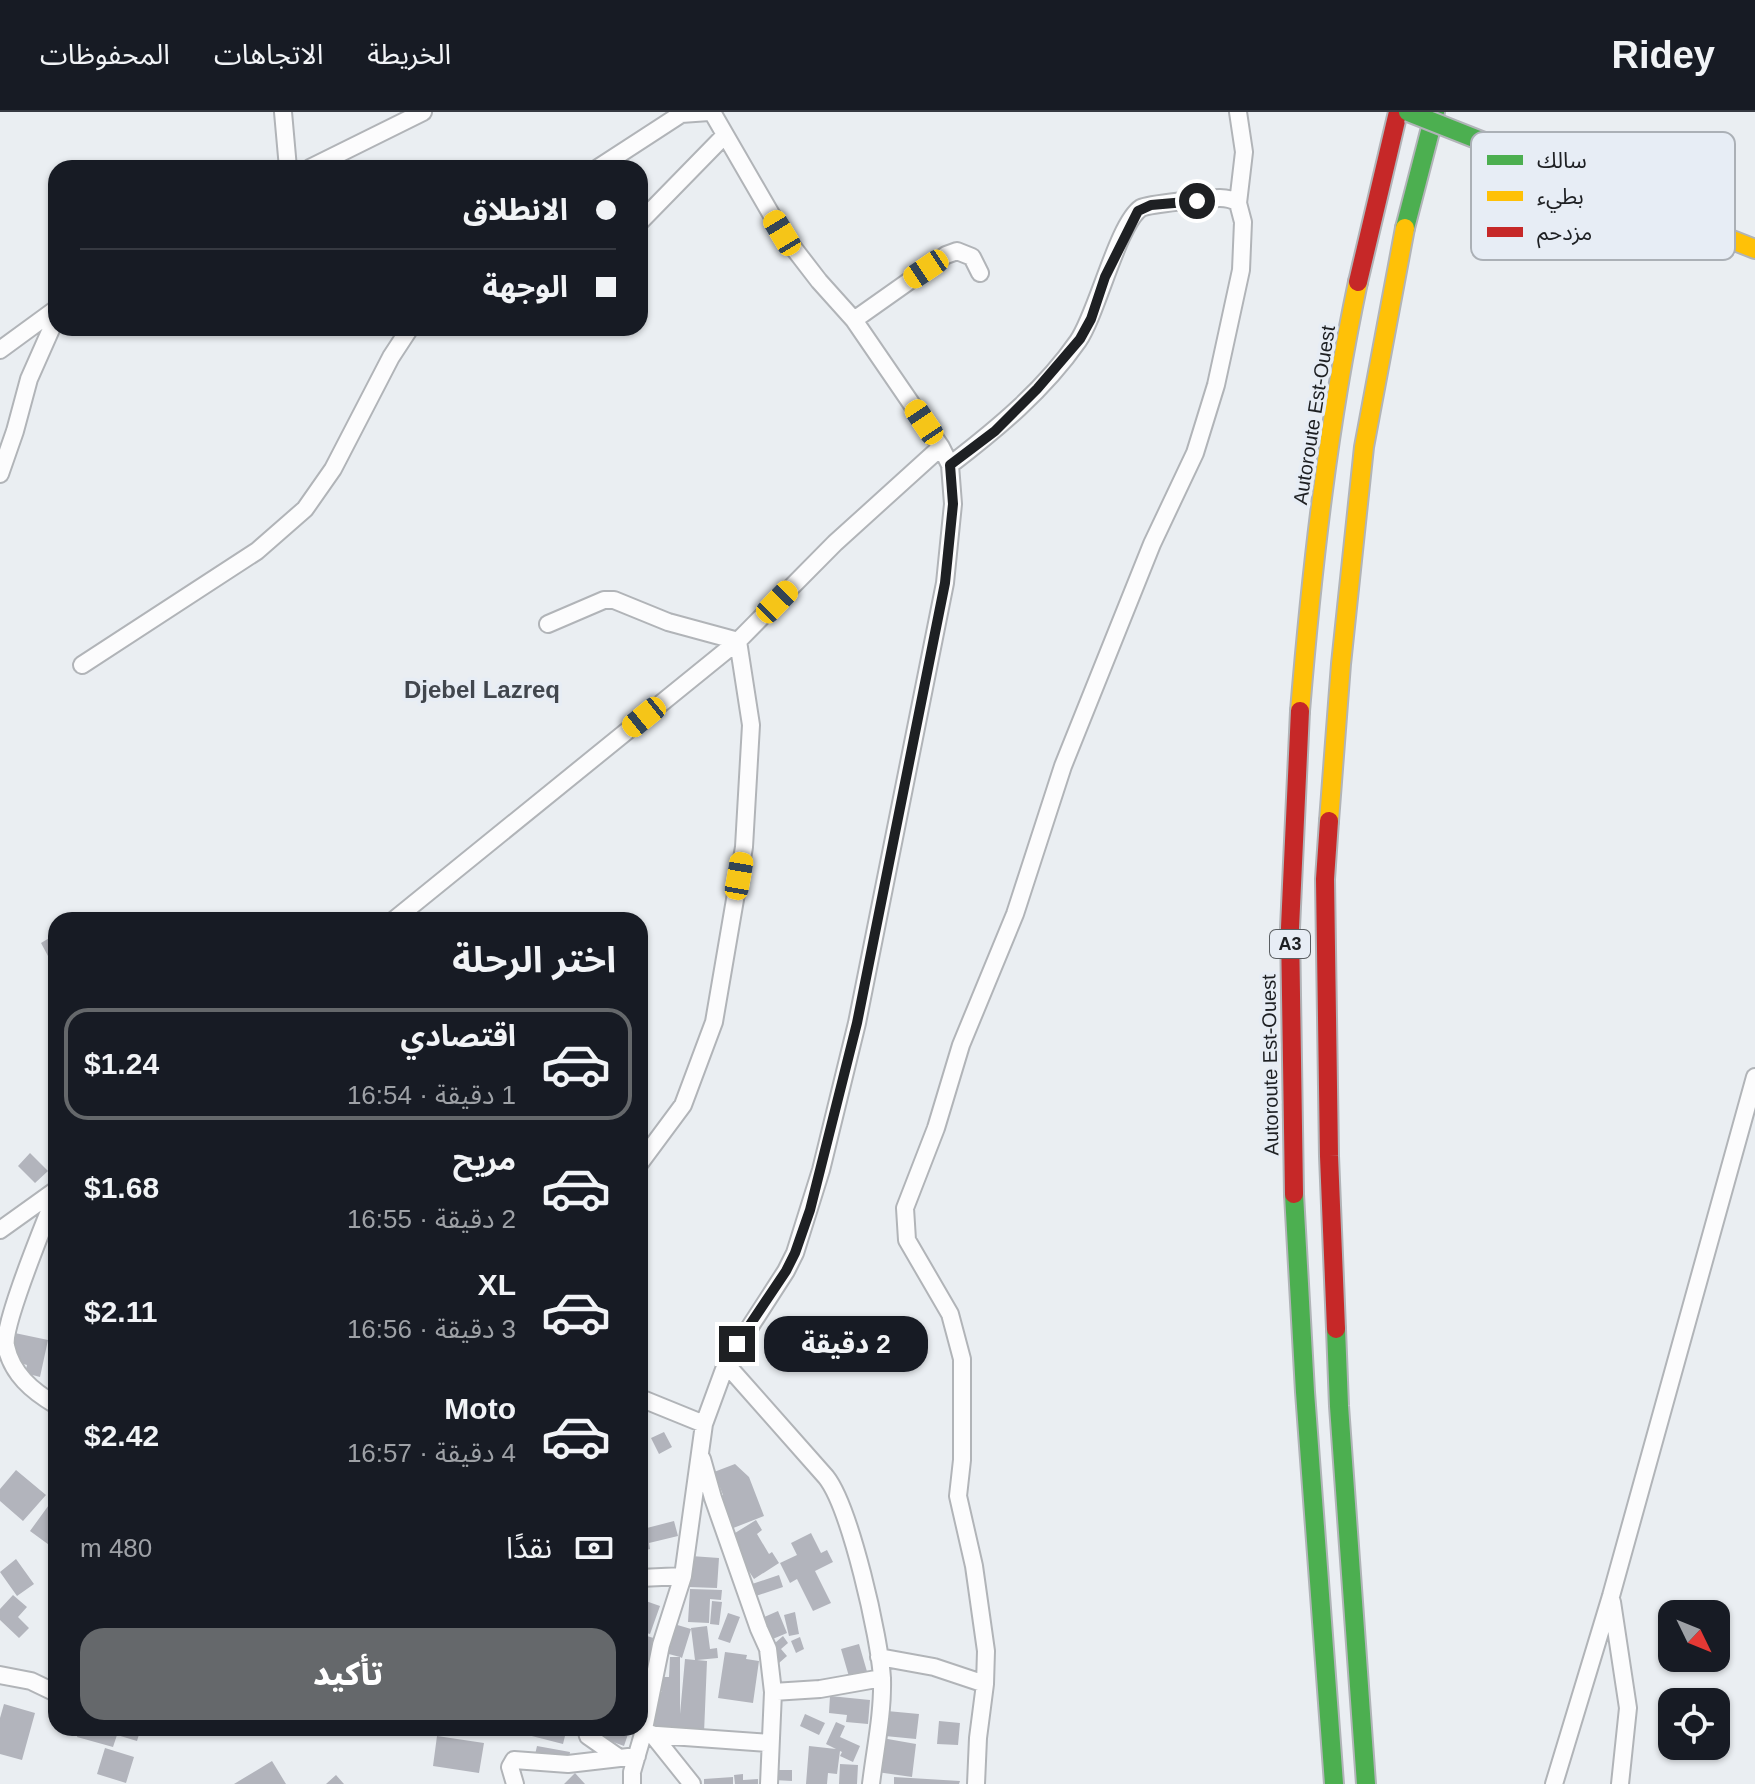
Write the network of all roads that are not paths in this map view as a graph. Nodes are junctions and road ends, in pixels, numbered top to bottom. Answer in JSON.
{"nodes":[{"id":1,"x":283,"y":112,"type":"edge"},
{"id":2,"x":423,"y":112,"type":"edge"},
{"id":3,"x":711,"y":112,"type":"edge"},
{"id":4,"x":1238,"y":112,"type":"edge"},
{"id":5,"x":1398,"y":112,"type":"edge"},
{"id":6,"x":1408,"y":112,"type":"edge"},
{"id":7,"x":1435,"y":112,"type":"edge"},
{"id":8,"x":680,"y":113,"type":"edge"},
{"id":9,"x":725,"y":135,"type":"junction"},
{"id":10,"x":1471,"y":137,"type":"edge"},
{"id":11,"x":287,"y":160,"type":"edge"},
{"id":12,"x":326,"y":160,"type":"edge"},
{"id":13,"x":610,"y":160,"type":"edge"},
{"id":14,"x":1238,"y":203,"type":"junction"},
{"id":15,"x":648,"y":214,"type":"edge"},
{"id":16,"x":1735,"y":241,"type":"edge"},
{"id":17,"x":1755,"y":249,"type":"edge"},
{"id":18,"x":980,"y":273,"type":"dead end"},
{"id":19,"x":48,"y":315,"type":"edge"},
{"id":20,"x":854,"y":320,"type":"junction"},
{"id":21,"x":48,"y":336,"type":"edge"},
{"id":22,"x":405,"y":336,"type":"edge"},
{"id":23,"x":0,"y":350,"type":"edge"},
{"id":24,"x":941,"y":447,"type":"junction"},
{"id":25,"x":950,"y":465,"type":"junction"},
{"id":26,"x":0,"y":474,"type":"edge"},
{"id":27,"x":548,"y":624,"type":"dead end"},
{"id":28,"x":738,"y":641,"type":"junction"},
{"id":29,"x":82,"y":665,"type":"dead end"},
{"id":30,"x":404,"y":912,"type":"edge"},
{"id":31,"x":1755,"y":1077,"type":"edge"},
{"id":32,"x":648,"y":1152,"type":"edge"},
{"id":33,"x":48,"y":1197,"type":"edge"},
{"id":34,"x":48,"y":1214,"type":"edge"},
{"id":35,"x":0,"y":1230,"type":"edge"},
{"id":36,"x":726,"y":1364,"type":"junction"},
{"id":37,"x":48,"y":1400,"type":"edge"},
{"id":38,"x":648,"y":1401,"type":"edge"},
{"id":39,"x":704,"y":1424,"type":"junction"},
{"id":40,"x":701,"y":1453,"type":"junction"},
{"id":41,"x":683,"y":1576,"type":"junction"},
{"id":42,"x":648,"y":1578,"type":"edge"},
{"id":43,"x":1611,"y":1596,"type":"junction"},
{"id":44,"x":879,"y":1657,"type":"junction"},
{"id":45,"x":0,"y":1675,"type":"edge"},
{"id":46,"x":882,"y":1678,"type":"junction"},
{"id":47,"x":985,"y":1684,"type":"junction"},
{"id":48,"x":48,"y":1689,"type":"edge"},
{"id":49,"x":773,"y":1692,"type":"junction"},
{"id":50,"x":648,"y":1734,"type":"junction"},
{"id":51,"x":587,"y":1736,"type":"edge"},
{"id":52,"x":647,"y":1736,"type":"edge"},
{"id":53,"x":769,"y":1743,"type":"junction"},
{"id":54,"x":637,"y":1756,"type":"junction"},
{"id":55,"x":618,"y":1757,"type":"junction"},
{"id":56,"x":515,"y":1784,"type":"edge"},
{"id":57,"x":632,"y":1784,"type":"edge"},
{"id":58,"x":692,"y":1784,"type":"edge"},
{"id":59,"x":769,"y":1784,"type":"edge"},
{"id":60,"x":871,"y":1784,"type":"edge"},
{"id":61,"x":976,"y":1784,"type":"edge"},
{"id":62,"x":1334,"y":1784,"type":"edge"},
{"id":63,"x":1366,"y":1784,"type":"edge"},
{"id":64,"x":1554,"y":1784,"type":"edge"},
{"id":65,"x":1620,"y":1784,"type":"edge"}],
"edges":[{"from":1,"to":11,"type":"street"},
{"from":2,"to":12,"type":"street"},
{"from":3,"to":8,"type":"street"},
{"from":3,"to":9,"type":"street"},
{"from":4,"to":14,"type":"street"},
{"from":5,"to":62,"type":"main road","name":"Autoroute Est-Ouest","number":"A3"},
{"from":6,"to":10,"type":"main road","bridge":true},
{"from":7,"to":63,"type":"main road","number":"A3"},
{"from":8,"to":13,"type":"street"},
{"from":9,"to":15,"type":"street"},
{"from":9,"to":20,"type":"street"},
{"from":14,"to":25,"type":"street"},
{"from":14,"to":47,"type":"street"},
{"from":16,"to":17,"type":"main road","bridge":true},
{"from":18,"to":20,"type":"street"},
{"from":19,"to":23,"type":"street"},
{"from":20,"to":24,"type":"street"},
{"from":21,"to":26,"type":"street"},
{"from":22,"to":29,"type":"street"},
{"from":24,"to":25,"type":"street"},
{"from":24,"to":28,"type":"street"},
{"from":25,"to":36,"type":"street"},
{"from":27,"to":28,"type":"street"},
{"from":28,"to":30,"type":"street"},
{"from":28,"to":32,"type":"street"},
{"from":31,"to":43,"type":"street"},
{"from":33,"to":35,"type":"street"},
{"from":34,"to":37,"type":"street"},
{"from":36,"to":39,"type":"street"},
{"from":36,"to":44,"type":"street"},
{"from":38,"to":39,"type":"street"},
{"from":39,"to":40,"type":"street"},
{"from":40,"to":41,"type":"street"},
{"from":40,"to":49,"type":"street"},
{"from":41,"to":42,"type":"street"},
{"from":41,"to":50,"type":"street"},
{"from":43,"to":64,"type":"street"},
{"from":43,"to":65,"type":"street"},
{"from":44,"to":46,"type":"street"},
{"from":44,"to":47,"type":"street"},
{"from":45,"to":48,"type":"street"},
{"from":46,"to":49,"type":"street"},
{"from":46,"to":60,"type":"street"},
{"from":47,"to":61,"type":"street"},
{"from":49,"to":53,"type":"street"},
{"from":50,"to":53,"type":"street"},
{"from":50,"to":58,"type":"street"},
{"from":51,"to":55,"type":"street"},
{"from":52,"to":54,"type":"street"},
{"from":53,"to":59,"type":"street"},
{"from":54,"to":55,"type":"street"},
{"from":54,"to":57,"type":"street"},
{"from":55,"to":56,"type":"street"}]}
